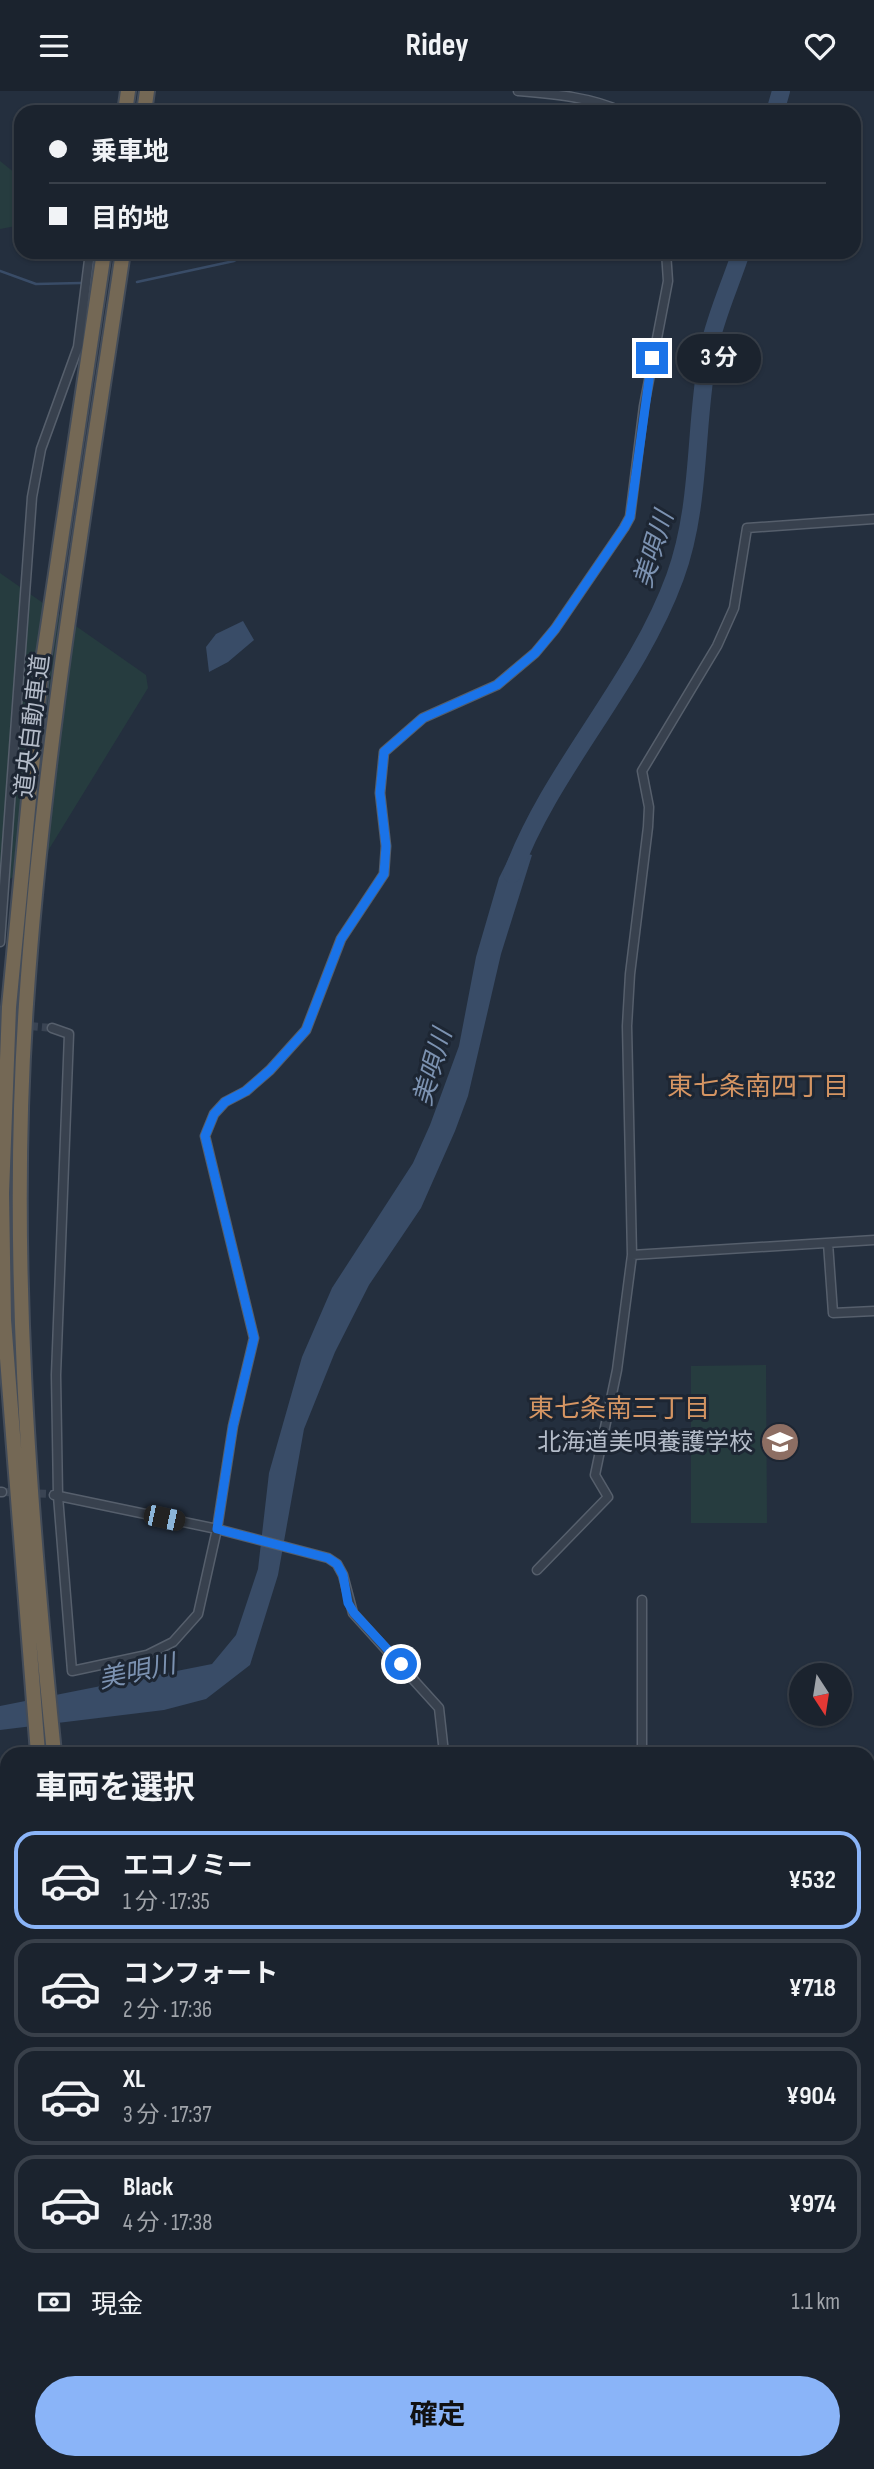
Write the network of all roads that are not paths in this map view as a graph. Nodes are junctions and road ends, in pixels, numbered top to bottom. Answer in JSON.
{"nodes":[{"id":1,"x":518,"y":91,"type":"edge"},
{"id":2,"x":609,"y":105,"type":"edge"},
{"id":3,"x":89,"y":259,"type":"edge"},
{"id":4,"x":103,"y":259,"type":"edge"},
{"id":5,"x":122,"y":259,"type":"edge"},
{"id":6,"x":666,"y":259,"type":"edge"},
{"id":7,"x":874,"y":519,"type":"edge"},
{"id":8,"x":0,"y":942,"type":"edge"},
{"id":9,"x":52,"y":1028,"type":"dead end"},
{"id":10,"x":874,"y":1240,"type":"edge"},
{"id":11,"x":828,"y":1243,"type":"junction"},
{"id":12,"x":632,"y":1255,"type":"junction"},
{"id":13,"x":874,"y":1311,"type":"edge"},
{"id":14,"x":56,"y":1495,"type":"junction"},
{"id":15,"x":217,"y":1529,"type":"junction"},
{"id":16,"x":537,"y":1570,"type":"dead end"},
{"id":17,"x":642,"y":1600,"type":"dead end"},
{"id":18,"x":37,"y":1747,"type":"edge"},
{"id":19,"x":53,"y":1747,"type":"edge"},
{"id":20,"x":443,"y":1747,"type":"edge"},
{"id":21,"x":642,"y":1747,"type":"edge"}],
"edges":[{"from":1,"to":2,"type":"street"},
{"from":3,"to":8,"type":"street"},
{"from":4,"to":18,"type":"highway","name":"道央自動車道"},
{"from":5,"to":19,"type":"highway","name":"道央自動車道"},
{"from":6,"to":15,"type":"street"},
{"from":7,"to":12,"type":"street"},
{"from":9,"to":14,"type":"street"},
{"from":10,"to":11,"type":"street"},
{"from":11,"to":12,"type":"street"},
{"from":11,"to":13,"type":"street"},
{"from":12,"to":16,"type":"street"},
{"from":14,"to":15,"type":"street"},
{"from":14,"to":15,"type":"street"},
{"from":15,"to":20,"type":"street"},
{"from":17,"to":21,"type":"street"}]}
